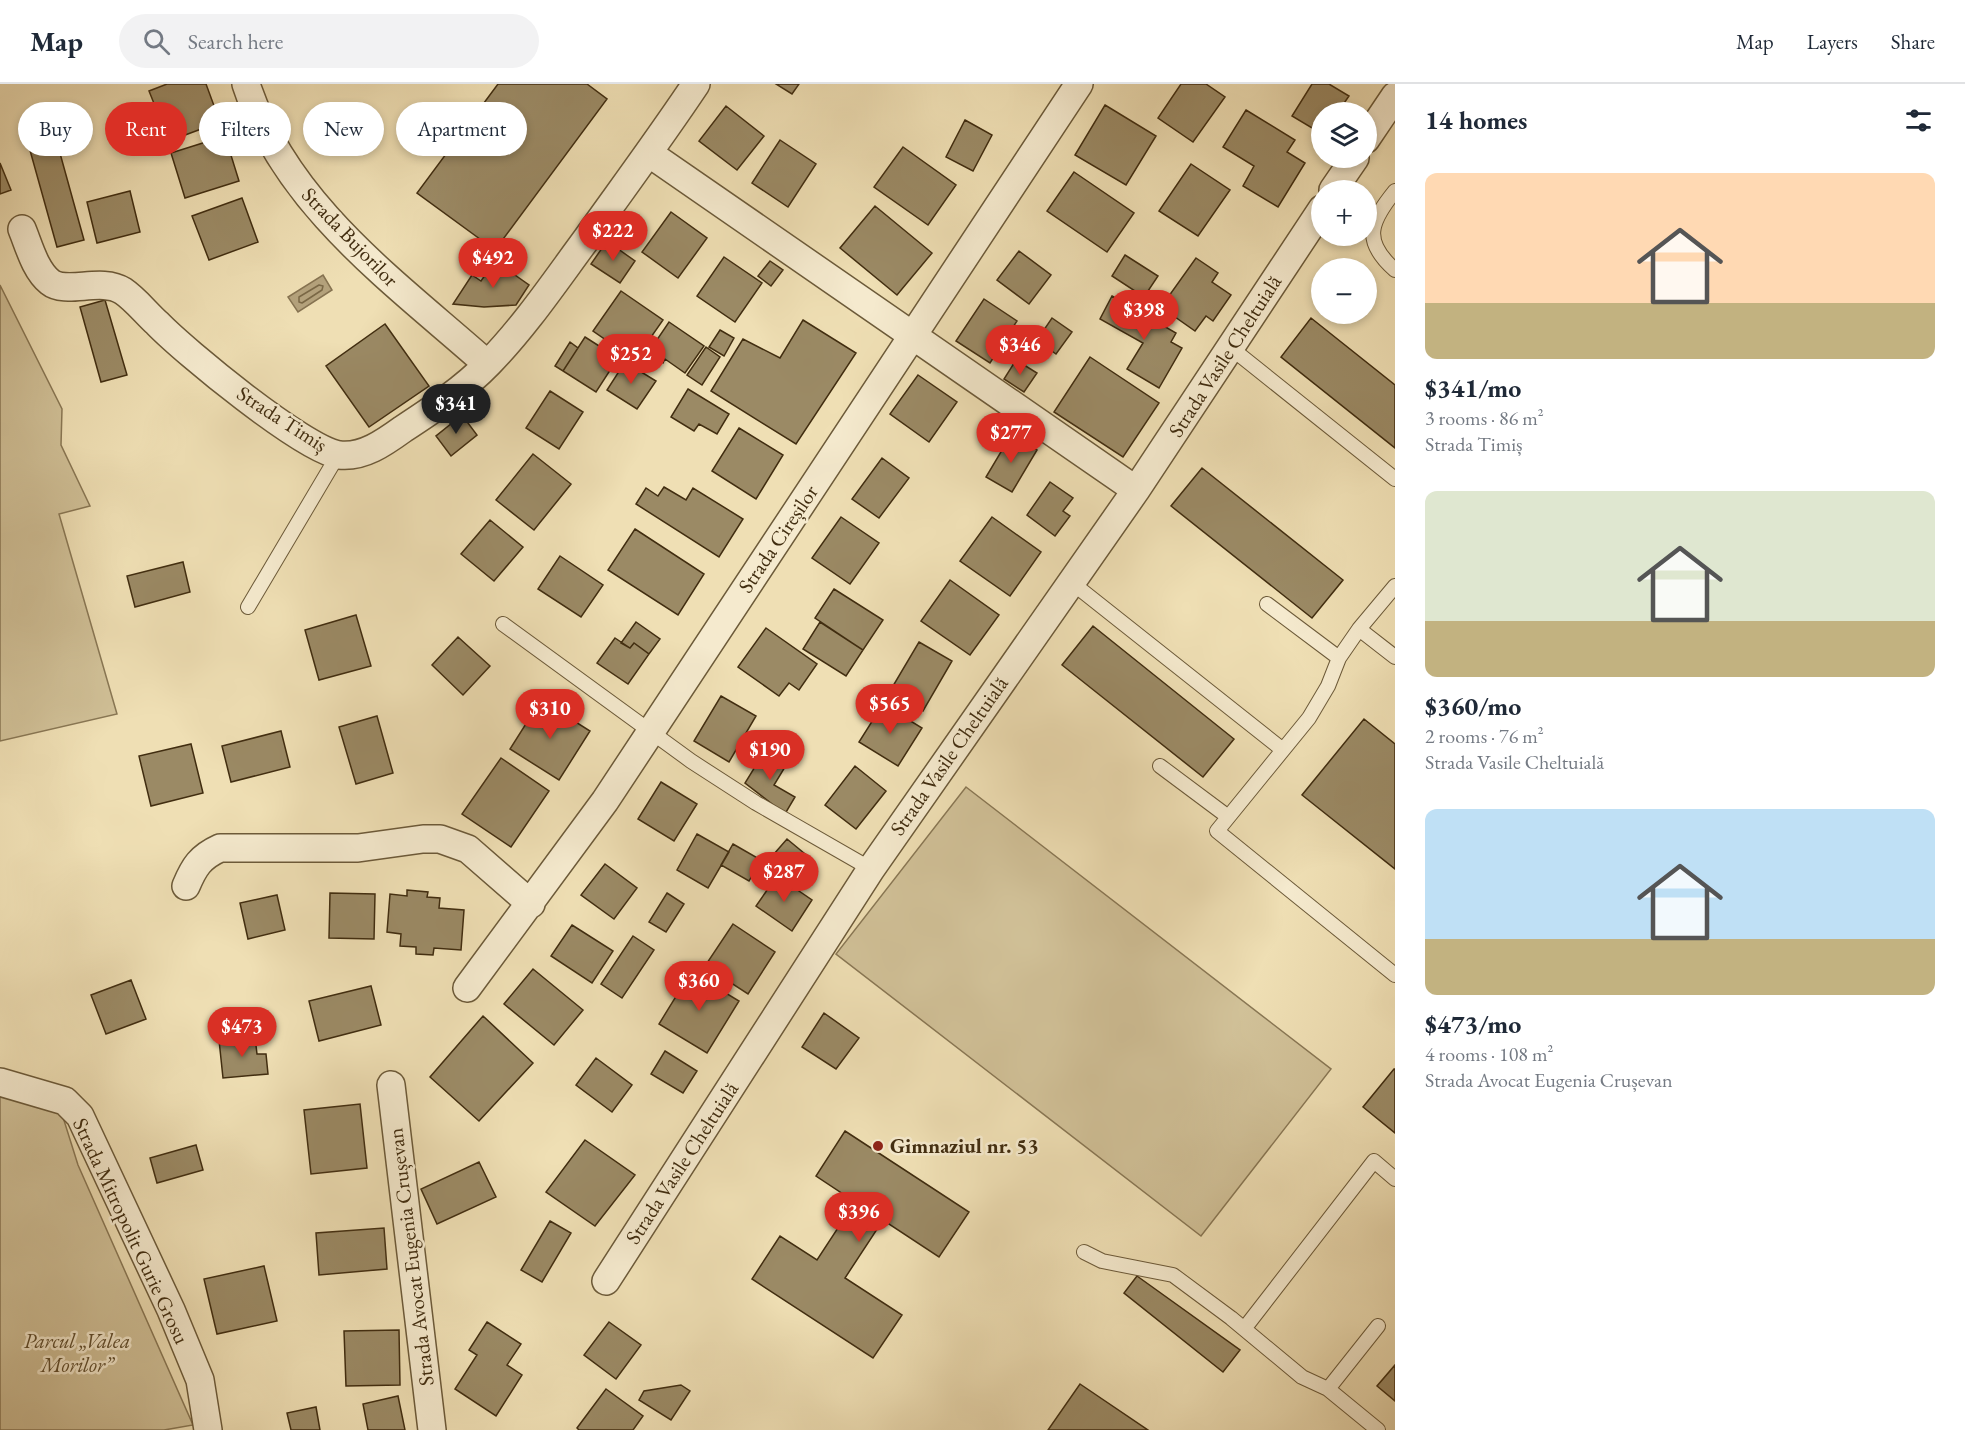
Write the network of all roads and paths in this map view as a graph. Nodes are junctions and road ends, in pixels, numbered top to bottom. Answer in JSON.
{"nodes":[{"id":1,"x":246,"y":84,"type":"edge"},
{"id":2,"x":696,"y":84,"type":"edge"},
{"id":3,"x":1079,"y":84,"type":"edge"},
{"id":4,"x":1395,"y":96,"type":"edge"},
{"id":5,"x":1377,"y":123,"type":"edge"},
{"id":6,"x":650,"y":154,"type":"junction"},
{"id":7,"x":1395,"y":191,"type":"edge"},
{"id":8,"x":1311,"y":226,"type":"edge"},
{"id":9,"x":22,"y":229,"type":"dead end"},
{"id":10,"x":1395,"y":270,"type":"edge"},
{"id":11,"x":914,"y":335,"type":"junction"},
{"id":12,"x":1231,"y":348,"type":"junction"},
{"id":13,"x":487,"y":364,"type":"junction"},
{"id":14,"x":338,"y":455,"type":"junction"},
{"id":15,"x":1395,"y":479,"type":"edge"},
{"id":16,"x":1136,"y":490,"type":"junction"},
{"id":17,"x":1071,"y":582,"type":"junction"},
{"id":18,"x":1395,"y":586,"type":"edge"},
{"id":19,"x":1268,"y":604,"type":"dead end"},
{"id":20,"x":248,"y":607,"type":"dead end"},
{"id":21,"x":503,"y":624,"type":"dead end"},
{"id":22,"x":1359,"y":628,"type":"junction"},
{"id":23,"x":1395,"y":657,"type":"edge"},
{"id":24,"x":1339,"y":658,"type":"junction"},
{"id":25,"x":651,"y":730,"type":"junction"},
{"id":26,"x":1282,"y":750,"type":"junction"},
{"id":27,"x":1160,"y":766,"type":"dead end"},
{"id":28,"x":1227,"y":816,"type":"junction"},
{"id":29,"x":871,"y":868,"type":"junction"},
{"id":30,"x":186,"y":886,"type":"dead end"},
{"id":31,"x":531,"y":904,"type":"junction"},
{"id":32,"x":1395,"y":975,"type":"edge"},
{"id":33,"x":467,"y":988,"type":"dead end"},
{"id":34,"x":0,"y":1082,"type":"edge"},
{"id":35,"x":391,"y":1085,"type":"dead end"},
{"id":36,"x":1395,"y":1179,"type":"edge"},
{"id":37,"x":1084,"y":1252,"type":"dead end"},
{"id":38,"x":606,"y":1281,"type":"dead end"},
{"id":39,"x":1378,"y":1326,"type":"dead end"},
{"id":40,"x":1244,"y":1329,"type":"junction"},
{"id":41,"x":1328,"y":1389,"type":"junction"},
{"id":42,"x":1374,"y":1429,"type":"edge"},
{"id":43,"x":208,"y":1430,"type":"edge"},
{"id":44,"x":432,"y":1430,"type":"edge"}],
"edges":[{"from":1,"to":13,"type":"street","name":"Strada Bujorilor"},
{"from":2,"to":6,"type":"street","name":"Strada Timiș"},
{"from":3,"to":11,"type":"street","name":"Strada Cireșilor"},
{"from":4,"to":5,"type":"street"},
{"from":6,"to":11,"type":"street"},
{"from":6,"to":13,"type":"street","name":"Strada Timiș"},
{"from":7,"to":10,"type":"lane"},
{"from":8,"to":12,"type":"street","name":"Strada Vasile Cheltuială"},
{"from":9,"to":14,"type":"street","name":"Strada Timiș"},
{"from":11,"to":16,"type":"street"},
{"from":11,"to":25,"type":"street","name":"Strada Cireșilor"},
{"from":12,"to":15,"type":"lane"},
{"from":12,"to":16,"type":"street","name":"Strada Vasile Cheltuială"},
{"from":13,"to":14,"type":"street","name":"Strada Timiș"},
{"from":14,"to":20,"type":"lane"},
{"from":16,"to":17,"type":"street","name":"Strada Vasile Cheltuială"},
{"from":17,"to":26,"type":"lane"},
{"from":17,"to":29,"type":"street","name":"Strada Vasile Cheltuială"},
{"from":18,"to":22,"type":"lane"},
{"from":19,"to":24,"type":"lane"},
{"from":21,"to":25,"type":"lane"},
{"from":22,"to":23,"type":"lane"},
{"from":22,"to":24,"type":"lane"},
{"from":24,"to":26,"type":"lane"},
{"from":25,"to":29,"type":"lane"},
{"from":25,"to":31,"type":"street","name":"Strada Cireșilor"},
{"from":26,"to":28,"type":"lane"},
{"from":27,"to":28,"type":"lane"},
{"from":28,"to":32,"type":"lane"},
{"from":29,"to":38,"type":"street","name":"Strada Vasile Cheltuială"},
{"from":30,"to":31,"type":"street"},
{"from":31,"to":33,"type":"street","name":"Strada Cireșilor"},
{"from":34,"to":43,"type":"street","name":"Strada Mitropolit Gurie Grosu"},
{"from":35,"to":44,"type":"street","name":"Strada Avocat Eugenia Crușevan"},
{"from":36,"to":40,"type":"lane"},
{"from":37,"to":40,"type":"lane"},
{"from":39,"to":41,"type":"lane"},
{"from":40,"to":41,"type":"lane"},
{"from":41,"to":42,"type":"lane"}]}
